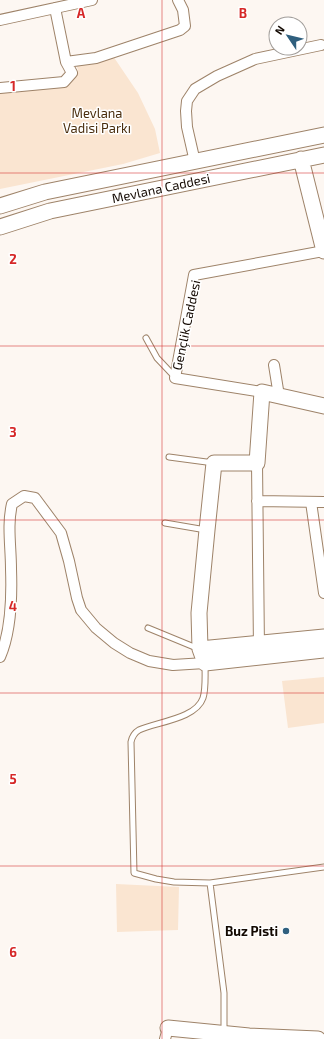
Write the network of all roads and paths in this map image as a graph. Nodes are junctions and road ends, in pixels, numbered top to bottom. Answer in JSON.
{"nodes":[{"id":1,"x":92,"y":0,"type":"edge"},
{"id":2,"x":178,"y":0,"type":"edge"},
{"id":3,"x":55,"y":8,"type":"junction"},
{"id":4,"x":0,"y":20,"type":"edge"},
{"id":5,"x":321,"y":45,"type":"dead end"},
{"id":6,"x":66,"y":62,"type":"junction"},
{"id":7,"x":0,"y":88,"type":"edge"},
{"id":8,"x":324,"y":135,"type":"edge"},
{"id":9,"x":324,"y":155,"type":"edge"},
{"id":10,"x":302,"y":159,"type":"junction"},
{"id":11,"x":195,"y":162,"type":"junction"},
{"id":12,"x":45,"y":192,"type":"junction"},
{"id":13,"x":0,"y":206,"type":"edge"},
{"id":14,"x":50,"y":211,"type":"junction"},
{"id":15,"x":0,"y":227,"type":"edge"},
{"id":16,"x":324,"y":251,"type":"edge"},
{"id":17,"x":146,"y":338,"type":"dead end"},
{"id":18,"x":274,"y":365,"type":"dead end"},
{"id":19,"x":175,"y":378,"type":"junction"},
{"id":20,"x":262,"y":392,"type":"junction"},
{"id":21,"x":278,"y":396,"type":"junction"},
{"id":22,"x":324,"y":406,"type":"edge"},
{"id":23,"x":169,"y":457,"type":"dead end"},
{"id":24,"x":214,"y":463,"type":"junction"},
{"id":25,"x":257,"y":463,"type":"junction"},
{"id":26,"x":257,"y":502,"type":"junction"},
{"id":27,"x":311,"y":502,"type":"junction"},
{"id":28,"x":324,"y":502,"type":"edge"},
{"id":29,"x":165,"y":523,"type":"dead end"},
{"id":30,"x":207,"y":530,"type":"junction"},
{"id":31,"x":324,"y":593,"type":"edge"},
{"id":32,"x":148,"y":628,"type":"dead end"},
{"id":33,"x":324,"y":637,"type":"edge"},
{"id":34,"x":324,"y":650,"type":"edge"},
{"id":35,"x":259,"y":651,"type":"junction"},
{"id":36,"x":202,"y":656,"type":"junction"},
{"id":37,"x":0,"y":657,"type":"edge"},
{"id":38,"x":324,"y":867,"type":"edge"},
{"id":39,"x":210,"y":883,"type":"junction"},
{"id":40,"x":166,"y":1034,"type":"edge"},
{"id":41,"x":224,"y":1034,"type":"junction"},
{"id":42,"x":249,"y":1038,"type":"edge"},
{"id":43,"x":318,"y":1039,"type":"edge"}],
"edges":[{"from":1,"to":3,"type":"street"},
{"from":2,"to":6,"type":"street"},
{"from":3,"to":4,"type":"street"},
{"from":3,"to":6,"type":"street"},
{"from":5,"to":11,"type":"street"},
{"from":6,"to":7,"type":"street"},
{"from":8,"to":11,"type":"street","name":"Mevlana Caddesi"},
{"from":9,"to":10,"type":"street","name":"Mevlana Caddesi"},
{"from":10,"to":14,"type":"street","name":"Mevlana Caddesi"},
{"from":10,"to":16,"type":"street"},
{"from":11,"to":12,"type":"street","name":"Mevlana Caddesi"},
{"from":12,"to":13,"type":"street","name":"Mevlana Caddesi"},
{"from":12,"to":14,"type":"street"},
{"from":14,"to":15,"type":"street","name":"Mevlana Caddesi"},
{"from":16,"to":19,"type":"street","name":"Gençlik Caddesi"},
{"from":17,"to":19,"type":"lane"},
{"from":18,"to":21,"type":"street"},
{"from":19,"to":20,"type":"street","name":"Gençlik Caddesi"},
{"from":20,"to":21,"type":"street","name":"Gençlik Caddesi"},
{"from":20,"to":25,"type":"street"},
{"from":21,"to":22,"type":"street","name":"Gençlik Caddesi"},
{"from":23,"to":24,"type":"lane"},
{"from":24,"to":25,"type":"street"},
{"from":24,"to":30,"type":"street"},
{"from":25,"to":26,"type":"street"},
{"from":26,"to":27,"type":"street"},
{"from":26,"to":35,"type":"street"},
{"from":27,"to":28,"type":"street"},
{"from":27,"to":31,"type":"street"},
{"from":29,"to":30,"type":"lane"},
{"from":30,"to":36,"type":"street"},
{"from":32,"to":36,"type":"lane"},
{"from":33,"to":35,"type":"street"},
{"from":34,"to":35,"type":"street"},
{"from":35,"to":36,"type":"street"},
{"from":36,"to":37,"type":"street"},
{"from":36,"to":39,"type":"lane"},
{"from":38,"to":39,"type":"lane"},
{"from":39,"to":41,"type":"lane"},
{"from":40,"to":41,"type":"street"},
{"from":41,"to":42,"type":"street"},
{"from":42,"to":43,"type":"street"}]}
